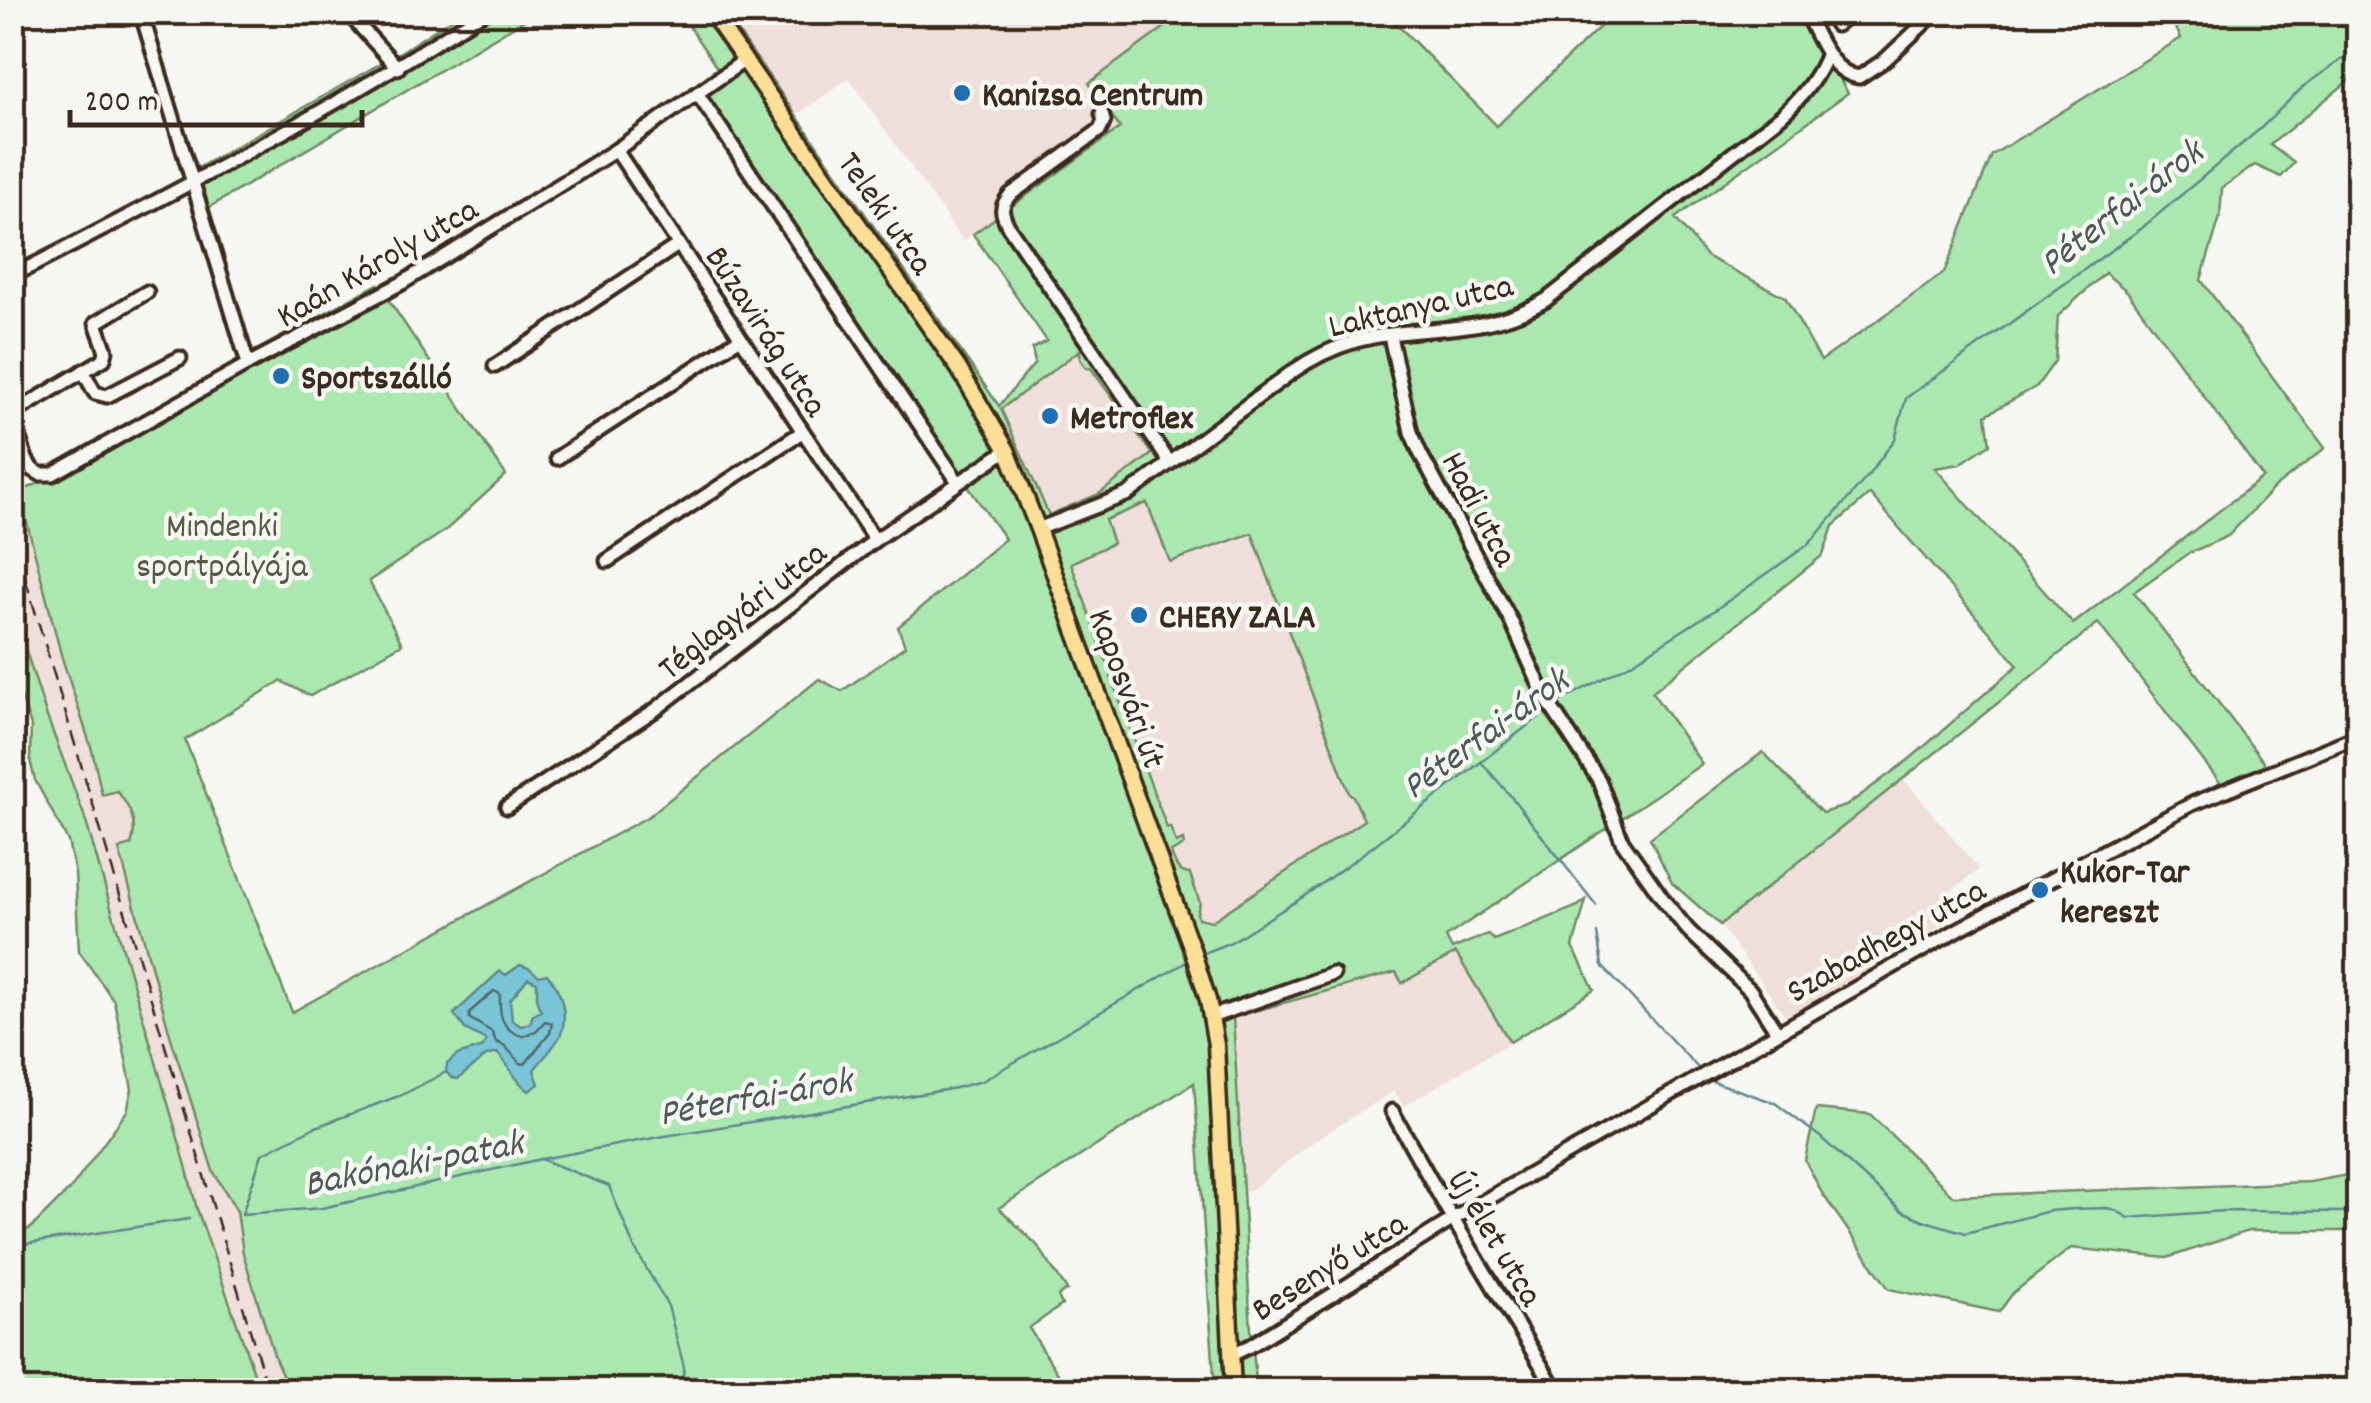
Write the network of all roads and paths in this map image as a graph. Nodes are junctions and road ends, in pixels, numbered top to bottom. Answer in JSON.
{"nodes":[{"id":1,"x":141,"y":12,"type":"edge"},
{"id":2,"x":348,"y":12,"type":"edge"},
{"id":3,"x":484,"y":12,"type":"edge"},
{"id":4,"x":712,"y":12,"type":"edge"},
{"id":5,"x":1805,"y":12,"type":"edge"},
{"id":6,"x":1851,"y":12,"type":"edge"},
{"id":7,"x":1936,"y":12,"type":"edge"},
{"id":8,"x":1836,"y":25,"type":"dead end"},
{"id":9,"x":1827,"y":52,"type":"junction"},
{"id":10,"x":745,"y":60,"type":"junction"},
{"id":11,"x":398,"y":68,"type":"junction"},
{"id":12,"x":697,"y":93,"type":"junction"},
{"id":13,"x":1102,"y":114,"type":"dead end"},
{"id":14,"x":616,"y":150,"type":"junction"},
{"id":15,"x":194,"y":183,"type":"junction"},
{"id":16,"x":678,"y":245,"type":"junction"},
{"id":17,"x":12,"y":276,"type":"edge"},
{"id":18,"x":148,"y":292,"type":"dead end"},
{"id":19,"x":1390,"y":336,"type":"junction"},
{"id":20,"x":740,"y":339,"type":"junction"},
{"id":21,"x":180,"y":358,"type":"dead end"},
{"id":22,"x":248,"y":364,"type":"junction"},
{"id":23,"x":495,"y":366,"type":"dead end"},
{"id":24,"x":83,"y":371,"type":"junction"},
{"id":25,"x":12,"y":416,"type":"edge"},
{"id":26,"x":802,"y":432,"type":"junction"},
{"id":27,"x":1007,"y":450,"type":"junction"},
{"id":28,"x":558,"y":458,"type":"dead end"},
{"id":29,"x":1170,"y":463,"type":"junction"},
{"id":30,"x":958,"y":482,"type":"junction"},
{"id":31,"x":1038,"y":529,"type":"junction"},
{"id":32,"x":875,"y":540,"type":"junction"},
{"id":33,"x":608,"y":561,"type":"dead end"},
{"id":34,"x":2358,"y":736,"type":"edge"},
{"id":35,"x":506,"y":807,"type":"dead end"},
{"id":36,"x":1333,"y":974,"type":"dead end"},
{"id":37,"x":1211,"y":1017,"type":"junction"},
{"id":38,"x":1777,"y":1032,"type":"junction"},
{"id":39,"x":1392,"y":1111,"type":"dead end"},
{"id":40,"x":1454,"y":1219,"type":"junction"},
{"id":41,"x":1231,"y":1355,"type":"junction"},
{"id":42,"x":1233,"y":1390,"type":"edge"},
{"id":43,"x":1556,"y":1390,"type":"edge"}],
"edges":[{"from":1,"to":15,"type":"street"},
{"from":2,"to":11,"type":"street"},
{"from":3,"to":11,"type":"street"},
{"from":4,"to":10,"type":"main road","name":"Teleki utca"},
{"from":5,"to":9,"type":"street"},
{"from":6,"to":8,"type":"street"},
{"from":7,"to":9,"type":"street"},
{"from":9,"to":19,"type":"street","name":"Laktanya utca"},
{"from":10,"to":12,"type":"street","name":"Kaán Károly utca"},
{"from":10,"to":27,"type":"main road","name":"Teleki utca"},
{"from":11,"to":15,"type":"street"},
{"from":12,"to":14,"type":"street","name":"Kaán Károly utca"},
{"from":12,"to":30,"type":"street"},
{"from":13,"to":29,"type":"street"},
{"from":14,"to":16,"type":"street","name":"Búzavirág utca"},
{"from":14,"to":22,"type":"street","name":"Kaán Károly utca"},
{"from":15,"to":17,"type":"street"},
{"from":15,"to":22,"type":"street"},
{"from":16,"to":20,"type":"street","name":"Búzavirág utca"},
{"from":16,"to":23,"type":"street"},
{"from":18,"to":24,"type":"street"},
{"from":19,"to":29,"type":"street","name":"Laktanya utca"},
{"from":19,"to":38,"type":"street","name":"Hadi utca"},
{"from":20,"to":26,"type":"street","name":"Búzavirág utca"},
{"from":20,"to":28,"type":"street"},
{"from":21,"to":24,"type":"street"},
{"from":22,"to":25,"type":"street","name":"Kaán Károly utca"},
{"from":24,"to":25,"type":"street"},
{"from":26,"to":32,"type":"street","name":"Búzavirág utca"},
{"from":26,"to":33,"type":"street"},
{"from":27,"to":30,"type":"street","name":"Téglagyári utca"},
{"from":27,"to":31,"type":"main road","name":"Kaposvári út"},
{"from":29,"to":31,"type":"street","name":"Laktanya utca"},
{"from":30,"to":32,"type":"street","name":"Téglagyári utca"},
{"from":31,"to":37,"type":"main road","name":"Kaposvári út"},
{"from":32,"to":35,"type":"street","name":"Téglagyári utca"},
{"from":34,"to":38,"type":"street","name":"Szabadhegy utca"},
{"from":36,"to":37,"type":"street"},
{"from":37,"to":41,"type":"main road","name":"Kaposvári út"},
{"from":38,"to":40,"type":"street","name":"Szabadhegy utca"},
{"from":39,"to":40,"type":"street","name":"Új élet utca"},
{"from":40,"to":41,"type":"street","name":"Besenyő utca"},
{"from":40,"to":43,"type":"street","name":"Új élet utca"},
{"from":41,"to":42,"type":"main road","name":"Kaposvári út"}]}
